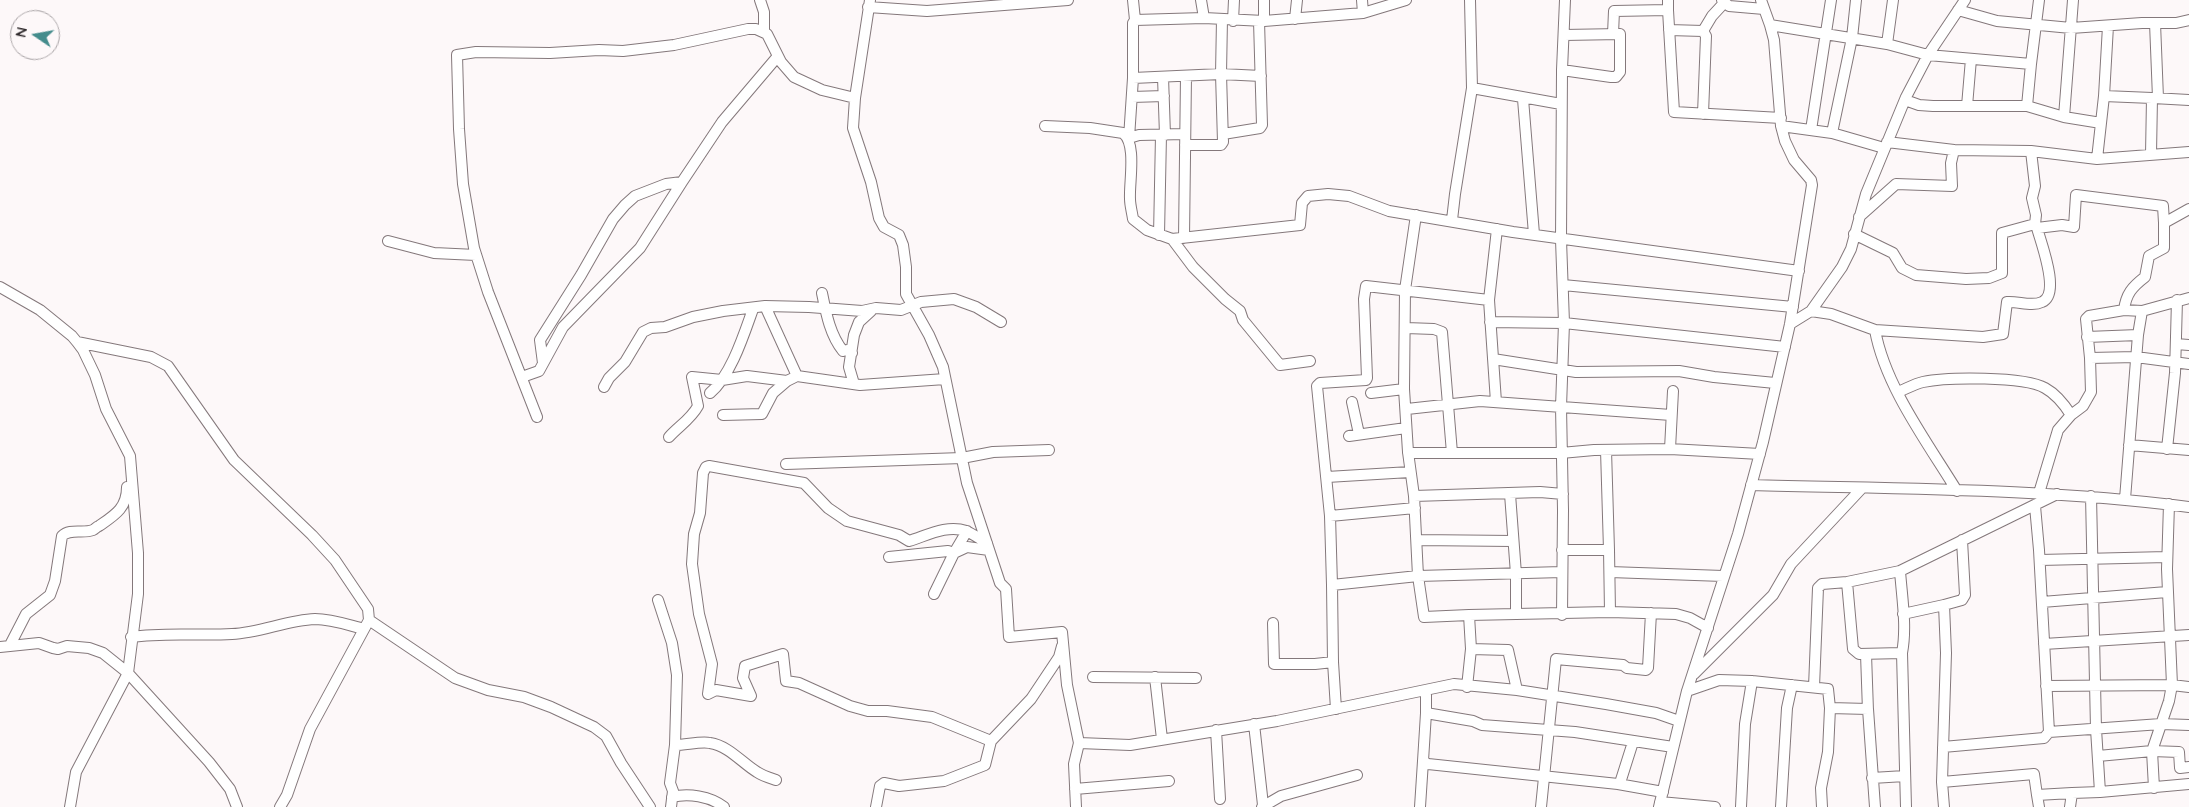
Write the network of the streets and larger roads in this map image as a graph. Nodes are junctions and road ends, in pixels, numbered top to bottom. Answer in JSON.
{"nodes":[{"id":1,"x":760,"y":0,"type":"edge"},
{"id":2,"x":1068,"y":0,"type":"edge"},
{"id":3,"x":1133,"y":0,"type":"edge"},
{"id":4,"x":1202,"y":0,"type":"edge"},
{"id":5,"x":1234,"y":0,"type":"edge"},
{"id":6,"x":1264,"y":0,"type":"edge"},
{"id":7,"x":1297,"y":0,"type":"edge"},
{"id":8,"x":1362,"y":0,"type":"edge"},
{"id":9,"x":1406,"y":0,"type":"edge"},
{"id":10,"x":1470,"y":0,"type":"edge"},
{"id":11,"x":1565,"y":0,"type":"edge"},
{"id":12,"x":1830,"y":0,"type":"edge"},
{"id":13,"x":1856,"y":0,"type":"edge"},
{"id":14,"x":1893,"y":0,"type":"edge"},
{"id":15,"x":1965,"y":0,"type":"edge"},
{"id":16,"x":2039,"y":0,"type":"edge"},
{"id":17,"x":2073,"y":0,"type":"edge"},
{"id":18,"x":1041,"y":1,"type":"edge"},
{"id":19,"x":1723,"y":2,"type":"edge"},
{"id":20,"x":869,"y":4,"type":"edge"},
{"id":21,"x":1762,"y":4,"type":"edge"},
{"id":22,"x":1668,"y":5,"type":"edge"},
{"id":23,"x":1958,"y":10,"type":"junction"},
{"id":24,"x":1363,"y":13,"type":"junction"},
{"id":25,"x":1204,"y":18,"type":"junction"},
{"id":26,"x":1295,"y":19,"type":"junction"},
{"id":27,"x":1135,"y":20,"type":"junction"},
{"id":28,"x":1222,"y":20,"type":"junction"},
{"id":29,"x":2189,"y":20,"type":"edge"},
{"id":30,"x":1233,"y":21,"type":"junction"},
{"id":31,"x":1262,"y":21,"type":"junction"},
{"id":32,"x":2155,"y":23,"type":"junction"},
{"id":33,"x":1770,"y":25,"type":"junction"},
{"id":34,"x":2034,"y":25,"type":"junction"},
{"id":35,"x":2108,"y":26,"type":"junction"},
{"id":36,"x":2071,"y":28,"type":"junction"},
{"id":37,"x":1669,"y":30,"type":"junction"},
{"id":38,"x":1703,"y":31,"type":"junction"},
{"id":39,"x":764,"y":32,"type":"junction"},
{"id":40,"x":1827,"y":33,"type":"junction"},
{"id":41,"x":1613,"y":34,"type":"junction"},
{"id":42,"x":1564,"y":35,"type":"junction"},
{"id":43,"x":1852,"y":38,"type":"junction"},
{"id":44,"x":1887,"y":44,"type":"junction"},
{"id":45,"x":1928,"y":55,"type":"junction"},
{"id":46,"x":778,"y":56,"type":"junction"},
{"id":47,"x":1971,"y":59,"type":"junction"},
{"id":48,"x":2031,"y":64,"type":"junction"},
{"id":49,"x":1562,"y":70,"type":"junction"},
{"id":50,"x":1221,"y":74,"type":"junction"},
{"id":51,"x":1186,"y":76,"type":"junction"},
{"id":52,"x":1261,"y":76,"type":"junction"},
{"id":53,"x":1163,"y":77,"type":"junction"},
{"id":54,"x":1133,"y":78,"type":"junction"},
{"id":55,"x":1472,"y":88,"type":"junction"},
{"id":56,"x":1164,"y":96,"type":"junction"},
{"id":57,"x":2104,"y":96,"type":"junction"},
{"id":58,"x":1132,"y":97,"type":"junction"},
{"id":59,"x":855,"y":98,"type":"junction"},
{"id":60,"x":2155,"y":98,"type":"junction"},
{"id":61,"x":1523,"y":99,"type":"junction"},
{"id":62,"x":1905,"y":100,"type":"junction"},
{"id":63,"x":2189,"y":100,"type":"edge"},
{"id":64,"x":1562,"y":104,"type":"junction"},
{"id":65,"x":1967,"y":106,"type":"junction"},
{"id":66,"x":2027,"y":106,"type":"junction"},
{"id":67,"x":1703,"y":114,"type":"junction"},
{"id":68,"x":2064,"y":117,"type":"junction"},
{"id":69,"x":1781,"y":122,"type":"junction"},
{"id":70,"x":2101,"y":123,"type":"junction"},
{"id":71,"x":1045,"y":126,"type":"dead end"},
{"id":72,"x":1811,"y":130,"type":"junction"},
{"id":73,"x":1832,"y":133,"type":"junction"},
{"id":74,"x":1223,"y":134,"type":"junction"},
{"id":75,"x":1163,"y":135,"type":"junction"},
{"id":76,"x":1129,"y":138,"type":"junction"},
{"id":77,"x":1185,"y":140,"type":"junction"},
{"id":78,"x":1886,"y":145,"type":"junction"},
{"id":79,"x":1954,"y":150,"type":"junction"},
{"id":80,"x":2031,"y":151,"type":"junction"},
{"id":81,"x":2189,"y":152,"type":"edge"},
{"id":82,"x":2151,"y":154,"type":"junction"},
{"id":83,"x":2097,"y":159,"type":"junction"},
{"id":84,"x":682,"y":182,"type":"junction"},
{"id":85,"x":2189,"y":209,"type":"edge"},
{"id":86,"x":1416,"y":215,"type":"junction"},
{"id":87,"x":1859,"y":217,"type":"junction"},
{"id":88,"x":1452,"y":220,"type":"junction"},
{"id":89,"x":2164,"y":223,"type":"junction"},
{"id":90,"x":1497,"y":229,"type":"junction"},
{"id":91,"x":1159,"y":234,"type":"junction"},
{"id":92,"x":1534,"y":234,"type":"junction"},
{"id":93,"x":1854,"y":234,"type":"junction"},
{"id":94,"x":1184,"y":238,"type":"junction"},
{"id":95,"x":1172,"y":239,"type":"junction"},
{"id":96,"x":1561,"y":240,"type":"junction"},
{"id":97,"x":388,"y":241,"type":"dead end"},
{"id":98,"x":476,"y":254,"type":"junction"},
{"id":99,"x":1799,"y":271,"type":"junction"},
{"id":100,"x":1563,"y":286,"type":"junction"},
{"id":101,"x":0,"y":288,"type":"edge"},
{"id":102,"x":1405,"y":290,"type":"junction"},
{"id":103,"x":822,"y":293,"type":"dead end"},
{"id":104,"x":2189,"y":298,"type":"edge"},
{"id":105,"x":1489,"y":300,"type":"junction"},
{"id":106,"x":2177,"y":300,"type":"junction"},
{"id":107,"x":765,"y":306,"type":"junction"},
{"id":108,"x":913,"y":306,"type":"junction"},
{"id":109,"x":1793,"y":307,"type":"junction"},
{"id":110,"x":753,"y":309,"type":"junction"},
{"id":111,"x":825,"y":309,"type":"junction"},
{"id":112,"x":872,"y":309,"type":"junction"},
{"id":113,"x":2124,"y":310,"type":"junction"},
{"id":114,"x":1811,"y":311,"type":"junction"},
{"id":115,"x":2142,"y":311,"type":"junction"},
{"id":116,"x":1001,"y":322,"type":"dead end"},
{"id":117,"x":1490,"y":322,"type":"junction"},
{"id":118,"x":1564,"y":323,"type":"junction"},
{"id":119,"x":1790,"y":324,"type":"junction"},
{"id":120,"x":1406,"y":328,"type":"junction"},
{"id":121,"x":1875,"y":330,"type":"junction"},
{"id":122,"x":2138,"y":335,"type":"junction"},
{"id":123,"x":2087,"y":337,"type":"junction"},
{"id":124,"x":77,"y":342,"type":"junction"},
{"id":125,"x":2176,"y":344,"type":"junction"},
{"id":126,"x":2189,"y":345,"type":"edge"},
{"id":127,"x":1785,"y":347,"type":"junction"},
{"id":128,"x":852,"y":353,"type":"junction"},
{"id":129,"x":2136,"y":357,"type":"junction"},
{"id":130,"x":2090,"y":358,"type":"junction"},
{"id":131,"x":1493,"y":359,"type":"junction"},
{"id":132,"x":1310,"y":361,"type":"dead end"},
{"id":133,"x":2175,"y":362,"type":"junction"},
{"id":134,"x":543,"y":363,"type":"junction"},
{"id":135,"x":2189,"y":364,"type":"edge"},
{"id":136,"x":1563,"y":370,"type":"junction"},
{"id":137,"x":796,"y":376,"type":"junction"},
{"id":138,"x":522,"y":378,"type":"junction"},
{"id":139,"x":946,"y":379,"type":"junction"},
{"id":140,"x":722,"y":380,"type":"junction"},
{"id":141,"x":787,"y":381,"type":"junction"},
{"id":142,"x":1775,"y":383,"type":"junction"},
{"id":143,"x":854,"y":384,"type":"junction"},
{"id":144,"x":604,"y":387,"type":"dead end"},
{"id":145,"x":1404,"y":389,"type":"junction"},
{"id":146,"x":1673,"y":391,"type":"dead end"},
{"id":147,"x":1898,"y":392,"type":"junction"},
{"id":148,"x":710,"y":393,"type":"dead end"},
{"id":149,"x":1371,"y":393,"type":"dead end"},
{"id":150,"x":1352,"y":402,"type":"dead end"},
{"id":151,"x":1496,"y":402,"type":"junction"},
{"id":152,"x":1449,"y":404,"type":"junction"},
{"id":153,"x":1561,"y":406,"type":"junction"},
{"id":154,"x":1407,"y":409,"type":"junction"},
{"id":155,"x":723,"y":415,"type":"dead end"},
{"id":156,"x":1671,"y":415,"type":"junction"},
{"id":157,"x":2071,"y":415,"type":"junction"},
{"id":158,"x":537,"y":417,"type":"dead end"},
{"id":159,"x":1406,"y":428,"type":"junction"},
{"id":160,"x":669,"y":437,"type":"dead end"},
{"id":161,"x":2129,"y":445,"type":"junction"},
{"id":162,"x":2167,"y":448,"type":"junction"},
{"id":163,"x":1670,"y":449,"type":"junction"},
{"id":164,"x":1049,"y":450,"type":"dead end"},
{"id":165,"x":1606,"y":450,"type":"junction"},
{"id":166,"x":2189,"y":450,"type":"edge"},
{"id":167,"x":1408,"y":453,"type":"junction"},
{"id":168,"x":1452,"y":453,"type":"junction"},
{"id":169,"x":1561,"y":453,"type":"junction"},
{"id":170,"x":1760,"y":454,"type":"junction"},
{"id":171,"x":962,"y":458,"type":"junction"},
{"id":172,"x":786,"y":464,"type":"dead end"},
{"id":173,"x":1410,"y":472,"type":"junction"},
{"id":174,"x":1326,"y":477,"type":"junction"},
{"id":175,"x":1751,"y":485,"type":"junction"},
{"id":176,"x":127,"y":487,"type":"dead end"},
{"id":177,"x":1862,"y":488,"type":"junction"},
{"id":178,"x":1957,"y":491,"type":"junction"},
{"id":179,"x":2039,"y":493,"type":"junction"},
{"id":180,"x":1510,"y":494,"type":"junction"},
{"id":181,"x":1563,"y":494,"type":"junction"},
{"id":182,"x":2058,"y":494,"type":"junction"},
{"id":183,"x":1414,"y":496,"type":"junction"},
{"id":184,"x":2091,"y":496,"type":"junction"},
{"id":185,"x":2124,"y":499,"type":"junction"},
{"id":186,"x":2169,"y":504,"type":"junction"},
{"id":187,"x":2035,"y":506,"type":"junction"},
{"id":188,"x":2189,"y":507,"type":"edge"},
{"id":189,"x":1415,"y":508,"type":"junction"},
{"id":190,"x":1330,"y":516,"type":"junction"},
{"id":191,"x":967,"y":531,"type":"junction"},
{"id":192,"x":1418,"y":540,"type":"junction"},
{"id":193,"x":1962,"y":540,"type":"junction"},
{"id":194,"x":1513,"y":541,"type":"junction"},
{"id":195,"x":988,"y":546,"type":"junction"},
{"id":196,"x":1562,"y":550,"type":"junction"},
{"id":197,"x":1609,"y":550,"type":"junction"},
{"id":198,"x":954,"y":553,"type":"junction"},
{"id":199,"x":889,"y":557,"type":"dead end"},
{"id":200,"x":2167,"y":557,"type":"junction"},
{"id":201,"x":2092,"y":559,"type":"junction"},
{"id":202,"x":2040,"y":560,"type":"junction"},
{"id":203,"x":1900,"y":571,"type":"junction"},
{"id":204,"x":1562,"y":572,"type":"junction"},
{"id":205,"x":1610,"y":572,"type":"junction"},
{"id":206,"x":1516,"y":574,"type":"junction"},
{"id":207,"x":1418,"y":576,"type":"junction"},
{"id":208,"x":1723,"y":576,"type":"junction"},
{"id":209,"x":1847,"y":582,"type":"junction"},
{"id":210,"x":1332,"y":584,"type":"junction"},
{"id":211,"x":2168,"y":592,"type":"junction"},
{"id":212,"x":934,"y":594,"type":"dead end"},
{"id":213,"x":2093,"y":598,"type":"junction"},
{"id":214,"x":658,"y":600,"type":"dead end"},
{"id":215,"x":2042,"y":602,"type":"junction"},
{"id":216,"x":1944,"y":604,"type":"junction"},
{"id":217,"x":1610,"y":612,"type":"junction"},
{"id":218,"x":1651,"y":613,"type":"junction"},
{"id":219,"x":1516,"y":614,"type":"junction"},
{"id":220,"x":1903,"y":614,"type":"junction"},
{"id":221,"x":1469,"y":615,"type":"junction"},
{"id":222,"x":1562,"y":615,"type":"junction"},
{"id":223,"x":1273,"y":623,"type":"dead end"},
{"id":224,"x":367,"y":624,"type":"junction"},
{"id":225,"x":1708,"y":628,"type":"junction"},
{"id":226,"x":2169,"y":635,"type":"junction"},
{"id":227,"x":2189,"y":635,"type":"edge"},
{"id":228,"x":132,"y":638,"type":"junction"},
{"id":229,"x":1064,"y":639,"type":"junction"},
{"id":230,"x":2094,"y":640,"type":"junction"},
{"id":231,"x":2044,"y":644,"type":"junction"},
{"id":232,"x":5,"y":646,"type":"edge"},
{"id":233,"x":1471,"y":649,"type":"junction"},
{"id":234,"x":1902,"y":653,"type":"junction"},
{"id":235,"x":1866,"y":654,"type":"junction"},
{"id":236,"x":1333,"y":662,"type":"junction"},
{"id":237,"x":128,"y":673,"type":"junction"},
{"id":238,"x":1093,"y":676,"type":"dead end"},
{"id":239,"x":1155,"y":677,"type":"junction"},
{"id":240,"x":1692,"y":677,"type":"junction"},
{"id":241,"x":1196,"y":678,"type":"dead end"},
{"id":242,"x":1752,"y":682,"type":"junction"},
{"id":243,"x":1792,"y":685,"type":"junction"},
{"id":244,"x":2172,"y":685,"type":"junction"},
{"id":245,"x":2046,"y":686,"type":"junction"},
{"id":246,"x":2095,"y":686,"type":"junction"},
{"id":247,"x":1468,"y":687,"type":"junction"},
{"id":248,"x":1814,"y":687,"type":"junction"},
{"id":249,"x":2189,"y":687,"type":"edge"},
{"id":250,"x":1426,"y":690,"type":"junction"},
{"id":251,"x":1517,"y":690,"type":"junction"},
{"id":252,"x":1687,"y":691,"type":"junction"},
{"id":253,"x":1554,"y":696,"type":"junction"},
{"id":254,"x":1830,"y":708,"type":"junction"},
{"id":255,"x":1336,"y":709,"type":"junction"},
{"id":256,"x":1868,"y":711,"type":"junction"},
{"id":257,"x":1426,"y":713,"type":"junction"},
{"id":258,"x":1679,"y":721,"type":"junction"},
{"id":259,"x":1254,"y":724,"type":"junction"},
{"id":260,"x":2161,"y":724,"type":"junction"},
{"id":261,"x":2189,"y":725,"type":"edge"},
{"id":262,"x":2096,"y":729,"type":"junction"},
{"id":263,"x":1216,"y":730,"type":"junction"},
{"id":264,"x":1548,"y":730,"type":"junction"},
{"id":265,"x":2049,"y":732,"type":"junction"},
{"id":266,"x":1162,"y":739,"type":"junction"},
{"id":267,"x":991,"y":740,"type":"junction"},
{"id":268,"x":1633,"y":742,"type":"junction"},
{"id":269,"x":1079,"y":743,"type":"junction"},
{"id":270,"x":675,"y":745,"type":"junction"},
{"id":271,"x":1673,"y":747,"type":"junction"},
{"id":272,"x":1943,"y":747,"type":"junction"},
{"id":273,"x":2152,"y":751,"type":"junction"},
{"id":274,"x":2098,"y":756,"type":"junction"},
{"id":275,"x":1423,"y":762,"type":"junction"},
{"id":276,"x":2189,"y":767,"type":"edge"},
{"id":277,"x":1357,"y":775,"type":"dead end"},
{"id":278,"x":1544,"y":776,"type":"junction"},
{"id":279,"x":1905,"y":776,"type":"junction"},
{"id":280,"x":1872,"y":778,"type":"junction"},
{"id":281,"x":776,"y":780,"type":"dead end"},
{"id":282,"x":1169,"y":781,"type":"dead end"},
{"id":283,"x":1942,"y":782,"type":"junction"},
{"id":284,"x":1618,"y":784,"type":"junction"},
{"id":285,"x":2189,"y":784,"type":"edge"},
{"id":286,"x":2154,"y":788,"type":"junction"},
{"id":287,"x":1075,"y":789,"type":"junction"},
{"id":288,"x":2100,"y":792,"type":"junction"},
{"id":289,"x":2072,"y":793,"type":"junction"},
{"id":290,"x":2037,"y":795,"type":"junction"},
{"id":291,"x":1220,"y":799,"type":"dead end"},
{"id":292,"x":1661,"y":801,"type":"edge"},
{"id":293,"x":671,"y":802,"type":"edge"},
{"id":294,"x":1263,"y":806,"type":"edge"},
{"id":295,"x":70,"y":807,"type":"edge"},
{"id":296,"x":237,"y":807,"type":"edge"},
{"id":297,"x":280,"y":807,"type":"edge"},
{"id":298,"x":650,"y":807,"type":"edge"},
{"id":299,"x":724,"y":807,"type":"edge"},
{"id":300,"x":876,"y":807,"type":"edge"},
{"id":301,"x":1076,"y":807,"type":"edge"},
{"id":302,"x":1420,"y":807,"type":"edge"},
{"id":303,"x":1541,"y":807,"type":"edge"},
{"id":304,"x":1715,"y":807,"type":"edge"},
{"id":305,"x":1741,"y":807,"type":"edge"},
{"id":306,"x":1781,"y":807,"type":"edge"},
{"id":307,"x":1822,"y":807,"type":"edge"},
{"id":308,"x":1875,"y":807,"type":"edge"},
{"id":309,"x":1906,"y":807,"type":"edge"},
{"id":310,"x":1944,"y":807,"type":"edge"},
{"id":311,"x":2039,"y":807,"type":"edge"},
{"id":312,"x":2070,"y":807,"type":"edge"}],
"edges":[{"from":1,"to":39,"type":"street"},
{"from":2,"to":18,"type":"street"},
{"from":3,"to":27,"type":"street"},
{"from":4,"to":25,"type":"street"},
{"from":5,"to":30,"type":"street"},
{"from":6,"to":31,"type":"street"},
{"from":7,"to":26,"type":"street"},
{"from":8,"to":24,"type":"street"},
{"from":9,"to":24,"type":"street"},
{"from":10,"to":55,"type":"street"},
{"from":11,"to":42,"type":"street"},
{"from":12,"to":40,"type":"street"},
{"from":13,"to":43,"type":"street"},
{"from":14,"to":44,"type":"street"},
{"from":15,"to":23,"type":"street"},
{"from":16,"to":34,"type":"street"},
{"from":17,"to":36,"type":"street"},
{"from":18,"to":20,"type":"street"},
{"from":19,"to":21,"type":"street"},
{"from":19,"to":38,"type":"street"},
{"from":20,"to":59,"type":"street"},
{"from":21,"to":33,"type":"street"},
{"from":22,"to":37,"type":"street"},
{"from":22,"to":41,"type":"street"},
{"from":23,"to":34,"type":"street"},
{"from":23,"to":45,"type":"street"},
{"from":24,"to":26,"type":"street"},
{"from":25,"to":27,"type":"street"},
{"from":25,"to":28,"type":"street"},
{"from":26,"to":31,"type":"street"},
{"from":27,"to":54,"type":"street"},
{"from":28,"to":30,"type":"street"},
{"from":28,"to":50,"type":"street"},
{"from":29,"to":32,"type":"street"},
{"from":30,"to":31,"type":"street"},
{"from":31,"to":52,"type":"street"},
{"from":32,"to":35,"type":"street"},
{"from":32,"to":60,"type":"street"},
{"from":33,"to":40,"type":"street"},
{"from":33,"to":69,"type":"street"},
{"from":34,"to":36,"type":"street"},
{"from":34,"to":48,"type":"street"},
{"from":35,"to":36,"type":"street"},
{"from":35,"to":57,"type":"street"},
{"from":36,"to":68,"type":"street"},
{"from":37,"to":38,"type":"street"},
{"from":37,"to":67,"type":"street"},
{"from":38,"to":67,"type":"street"},
{"from":39,"to":46,"type":"street"},
{"from":39,"to":98,"type":"street"},
{"from":40,"to":43,"type":"street"},
{"from":40,"to":72,"type":"street"},
{"from":41,"to":42,"type":"street"},
{"from":41,"to":49,"type":"street"},
{"from":42,"to":49,"type":"street"},
{"from":43,"to":44,"type":"street"},
{"from":43,"to":73,"type":"street"},
{"from":44,"to":45,"type":"street"},
{"from":45,"to":47,"type":"street"},
{"from":45,"to":62,"type":"street"},
{"from":46,"to":59,"type":"street"},
{"from":46,"to":84,"type":"street"},
{"from":47,"to":48,"type":"street"},
{"from":47,"to":65,"type":"street"},
{"from":48,"to":66,"type":"street"},
{"from":49,"to":64,"type":"street"},
{"from":50,"to":51,"type":"street"},
{"from":50,"to":52,"type":"street"},
{"from":50,"to":74,"type":"street"},
{"from":51,"to":53,"type":"street"},
{"from":51,"to":77,"type":"street"},
{"from":52,"to":74,"type":"street"},
{"from":53,"to":54,"type":"street"},
{"from":53,"to":56,"type":"street"},
{"from":54,"to":58,"type":"street"},
{"from":55,"to":61,"type":"street"},
{"from":55,"to":88,"type":"street"},
{"from":56,"to":58,"type":"street"},
{"from":56,"to":75,"type":"street"},
{"from":57,"to":60,"type":"street"},
{"from":57,"to":70,"type":"street"},
{"from":58,"to":76,"type":"street"},
{"from":59,"to":108,"type":"street"},
{"from":60,"to":63,"type":"street"},
{"from":60,"to":82,"type":"street"},
{"from":61,"to":64,"type":"street"},
{"from":61,"to":92,"type":"street"},
{"from":62,"to":65,"type":"street"},
{"from":62,"to":78,"type":"street"},
{"from":64,"to":96,"type":"street"},
{"from":65,"to":66,"type":"street"},
{"from":66,"to":68,"type":"street"},
{"from":67,"to":69,"type":"street"},
{"from":68,"to":70,"type":"street"},
{"from":69,"to":72,"type":"street"},
{"from":69,"to":99,"type":"street"},
{"from":70,"to":83,"type":"street"},
{"from":71,"to":76,"type":"street"},
{"from":72,"to":73,"type":"street"},
{"from":73,"to":78,"type":"street"},
{"from":74,"to":77,"type":"street"},
{"from":75,"to":76,"type":"street"},
{"from":75,"to":77,"type":"street"},
{"from":75,"to":91,"type":"street"},
{"from":76,"to":91,"type":"street"},
{"from":77,"to":94,"type":"street"},
{"from":78,"to":79,"type":"street"},
{"from":78,"to":87,"type":"street"},
{"from":79,"to":80,"type":"street"},
{"from":79,"to":87,"type":"street"},
{"from":80,"to":83,"type":"street"},
{"from":80,"to":93,"type":"street"},
{"from":81,"to":82,"type":"street"},
{"from":82,"to":83,"type":"street"},
{"from":84,"to":134,"type":"street"},
{"from":84,"to":134,"type":"street"},
{"from":85,"to":89,"type":"street"},
{"from":86,"to":88,"type":"street"},
{"from":86,"to":94,"type":"street"},
{"from":86,"to":102,"type":"street"},
{"from":87,"to":93,"type":"street"},
{"from":88,"to":90,"type":"street"},
{"from":89,"to":113,"type":"street"},
{"from":89,"to":121,"type":"street"},
{"from":90,"to":92,"type":"street"},
{"from":90,"to":105,"type":"street"},
{"from":91,"to":95,"type":"street"},
{"from":92,"to":96,"type":"street"},
{"from":93,"to":114,"type":"street"},
{"from":94,"to":95,"type":"street"},
{"from":95,"to":132,"type":"street"},
{"from":96,"to":99,"type":"street"},
{"from":96,"to":100,"type":"street"},
{"from":97,"to":98,"type":"street"},
{"from":98,"to":138,"type":"street"},
{"from":99,"to":109,"type":"street"},
{"from":100,"to":109,"type":"street"},
{"from":100,"to":118,"type":"street"},
{"from":101,"to":124,"type":"street"},
{"from":102,"to":105,"type":"street"},
{"from":102,"to":120,"type":"street"},
{"from":102,"to":174,"type":"street"},
{"from":103,"to":111,"type":"street"},
{"from":104,"to":106,"type":"street"},
{"from":105,"to":117,"type":"street"},
{"from":106,"to":115,"type":"street"},
{"from":106,"to":125,"type":"street"},
{"from":107,"to":110,"type":"street"},
{"from":107,"to":111,"type":"street"},
{"from":107,"to":137,"type":"street"},
{"from":108,"to":112,"type":"street"},
{"from":108,"to":116,"type":"street"},
{"from":108,"to":139,"type":"street"},
{"from":109,"to":119,"type":"street"},
{"from":110,"to":140,"type":"street"},
{"from":110,"to":144,"type":"street"},
{"from":111,"to":112,"type":"street"},
{"from":111,"to":128,"type":"street"},
{"from":112,"to":128,"type":"street"},
{"from":113,"to":115,"type":"street"},
{"from":113,"to":123,"type":"street"},
{"from":114,"to":119,"type":"street"},
{"from":114,"to":121,"type":"street"},
{"from":115,"to":122,"type":"street"},
{"from":117,"to":118,"type":"street"},
{"from":117,"to":131,"type":"street"},
{"from":118,"to":127,"type":"street"},
{"from":118,"to":136,"type":"street"},
{"from":119,"to":127,"type":"street"},
{"from":120,"to":145,"type":"street"},
{"from":120,"to":152,"type":"street"},
{"from":121,"to":147,"type":"street"},
{"from":122,"to":123,"type":"street"},
{"from":122,"to":129,"type":"street"},
{"from":123,"to":130,"type":"street"},
{"from":124,"to":224,"type":"street"},
{"from":124,"to":228,"type":"street"},
{"from":125,"to":126,"type":"street"},
{"from":125,"to":133,"type":"street"},
{"from":127,"to":142,"type":"street"},
{"from":128,"to":143,"type":"street"},
{"from":129,"to":130,"type":"street"},
{"from":129,"to":133,"type":"street"},
{"from":129,"to":161,"type":"street"},
{"from":130,"to":157,"type":"street"},
{"from":131,"to":136,"type":"street"},
{"from":131,"to":151,"type":"street"},
{"from":133,"to":135,"type":"street"},
{"from":133,"to":162,"type":"street"},
{"from":134,"to":138,"type":"street"},
{"from":136,"to":142,"type":"street"},
{"from":136,"to":153,"type":"street"},
{"from":137,"to":141,"type":"street"},
{"from":137,"to":143,"type":"street"},
{"from":138,"to":158,"type":"street"},
{"from":139,"to":143,"type":"street"},
{"from":139,"to":171,"type":"street"},
{"from":140,"to":141,"type":"street"},
{"from":140,"to":148,"type":"street"},
{"from":140,"to":160,"type":"street"},
{"from":141,"to":155,"type":"street"},
{"from":142,"to":170,"type":"street"},
{"from":145,"to":149,"type":"street"},
{"from":145,"to":154,"type":"street"},
{"from":146,"to":156,"type":"street"},
{"from":147,"to":157,"type":"street"},
{"from":147,"to":178,"type":"street"},
{"from":150,"to":159,"type":"street"},
{"from":151,"to":152,"type":"street"},
{"from":151,"to":153,"type":"street"},
{"from":152,"to":154,"type":"street"},
{"from":152,"to":168,"type":"street"},
{"from":153,"to":156,"type":"street"},
{"from":153,"to":169,"type":"street"},
{"from":154,"to":159,"type":"street"},
{"from":156,"to":163,"type":"street"},
{"from":157,"to":179,"type":"street"},
{"from":159,"to":167,"type":"street"},
{"from":161,"to":162,"type":"street"},
{"from":161,"to":185,"type":"street"},
{"from":162,"to":166,"type":"street"},
{"from":163,"to":165,"type":"street"},
{"from":163,"to":170,"type":"street"},
{"from":164,"to":171,"type":"street"},
{"from":165,"to":169,"type":"street"},
{"from":165,"to":197,"type":"street"},
{"from":167,"to":168,"type":"street"},
{"from":167,"to":173,"type":"street"},
{"from":168,"to":169,"type":"street"},
{"from":169,"to":181,"type":"street"},
{"from":170,"to":175,"type":"street"},
{"from":171,"to":172,"type":"street"},
{"from":171,"to":195,"type":"street"},
{"from":173,"to":174,"type":"street"},
{"from":173,"to":183,"type":"street"},
{"from":174,"to":190,"type":"street"},
{"from":175,"to":177,"type":"street"},
{"from":175,"to":208,"type":"street"},
{"from":176,"to":232,"type":"street"},
{"from":177,"to":178,"type":"street"},
{"from":177,"to":240,"type":"street"},
{"from":178,"to":179,"type":"street"},
{"from":179,"to":182,"type":"street"},
{"from":180,"to":181,"type":"street"},
{"from":180,"to":183,"type":"street"},
{"from":180,"to":194,"type":"street"},
{"from":181,"to":196,"type":"street"},
{"from":182,"to":184,"type":"street"},
{"from":182,"to":187,"type":"street"},
{"from":183,"to":189,"type":"street"},
{"from":184,"to":185,"type":"street"},
{"from":184,"to":201,"type":"street"},
{"from":185,"to":186,"type":"street"},
{"from":186,"to":188,"type":"street"},
{"from":186,"to":200,"type":"street"},
{"from":187,"to":193,"type":"street"},
{"from":187,"to":202,"type":"street"},
{"from":189,"to":190,"type":"street"},
{"from":189,"to":192,"type":"street"},
{"from":190,"to":210,"type":"street"},
{"from":191,"to":195,"type":"street"},
{"from":191,"to":198,"type":"street"},
{"from":191,"to":267,"type":"street"},
{"from":192,"to":194,"type":"street"},
{"from":192,"to":207,"type":"street"},
{"from":193,"to":203,"type":"street"},
{"from":193,"to":216,"type":"street"},
{"from":194,"to":206,"type":"street"},
{"from":195,"to":198,"type":"street"},
{"from":195,"to":229,"type":"street"},
{"from":196,"to":197,"type":"street"},
{"from":196,"to":204,"type":"street"},
{"from":197,"to":205,"type":"street"},
{"from":198,"to":199,"type":"street"},
{"from":198,"to":212,"type":"street"},
{"from":200,"to":201,"type":"street"},
{"from":200,"to":211,"type":"street"},
{"from":201,"to":202,"type":"street"},
{"from":201,"to":213,"type":"street"},
{"from":202,"to":215,"type":"street"},
{"from":203,"to":209,"type":"street"},
{"from":203,"to":220,"type":"street"},
{"from":204,"to":206,"type":"street"},
{"from":204,"to":222,"type":"street"},
{"from":205,"to":208,"type":"street"},
{"from":205,"to":217,"type":"street"},
{"from":206,"to":207,"type":"street"},
{"from":206,"to":219,"type":"street"},
{"from":207,"to":210,"type":"street"},
{"from":207,"to":221,"type":"street"},
{"from":208,"to":225,"type":"street"},
{"from":209,"to":235,"type":"street"},
{"from":209,"to":248,"type":"street"},
{"from":210,"to":236,"type":"street"},
{"from":211,"to":213,"type":"street"},
{"from":211,"to":226,"type":"street"},
{"from":213,"to":215,"type":"street"},
{"from":213,"to":230,"type":"street"},
{"from":214,"to":270,"type":"street"},
{"from":215,"to":231,"type":"street"},
{"from":216,"to":220,"type":"street"},
{"from":216,"to":272,"type":"street"},
{"from":217,"to":218,"type":"street"},
{"from":217,"to":222,"type":"street"},
{"from":218,"to":225,"type":"street"},
{"from":218,"to":253,"type":"street"},
{"from":219,"to":221,"type":"street"},
{"from":219,"to":222,"type":"street"},
{"from":220,"to":234,"type":"street"},
{"from":221,"to":233,"type":"street"},
{"from":223,"to":236,"type":"street"},
{"from":224,"to":228,"type":"street"},
{"from":224,"to":297,"type":"street"},
{"from":224,"to":298,"type":"street"},
{"from":225,"to":240,"type":"street"},
{"from":226,"to":227,"type":"street"},
{"from":226,"to":230,"type":"street"},
{"from":226,"to":244,"type":"street"},
{"from":228,"to":237,"type":"street"},
{"from":229,"to":267,"type":"street"},
{"from":229,"to":269,"type":"street"},
{"from":230,"to":231,"type":"street"},
{"from":230,"to":246,"type":"street"},
{"from":231,"to":245,"type":"street"},
{"from":232,"to":237,"type":"street"},
{"from":233,"to":247,"type":"street"},
{"from":233,"to":251,"type":"street"},
{"from":234,"to":235,"type":"street"},
{"from":234,"to":279,"type":"street"},
{"from":235,"to":256,"type":"street"},
{"from":236,"to":255,"type":"street"},
{"from":237,"to":295,"type":"street"},
{"from":237,"to":296,"type":"street"},
{"from":238,"to":239,"type":"street"},
{"from":239,"to":241,"type":"street"},
{"from":239,"to":266,"type":"street"},
{"from":240,"to":252,"type":"street"},
{"from":242,"to":243,"type":"street"},
{"from":242,"to":252,"type":"street"},
{"from":242,"to":305,"type":"street"},
{"from":243,"to":248,"type":"street"},
{"from":243,"to":306,"type":"street"},
{"from":244,"to":246,"type":"street"},
{"from":244,"to":249,"type":"street"},
{"from":244,"to":260,"type":"street"},
{"from":245,"to":246,"type":"street"},
{"from":245,"to":265,"type":"street"},
{"from":246,"to":262,"type":"street"},
{"from":247,"to":250,"type":"street"},
{"from":247,"to":251,"type":"street"},
{"from":248,"to":254,"type":"street"},
{"from":250,"to":255,"type":"street"},
{"from":250,"to":257,"type":"street"},
{"from":251,"to":253,"type":"street"},
{"from":252,"to":258,"type":"street"},
{"from":253,"to":258,"type":"street"},
{"from":253,"to":264,"type":"street"},
{"from":254,"to":256,"type":"street"},
{"from":254,"to":307,"type":"street"},
{"from":255,"to":259,"type":"street"},
{"from":256,"to":280,"type":"street"},
{"from":257,"to":264,"type":"street"},
{"from":257,"to":275,"type":"street"},
{"from":258,"to":271,"type":"street"},
{"from":259,"to":263,"type":"street"},
{"from":259,"to":294,"type":"street"},
{"from":260,"to":261,"type":"street"},
{"from":260,"to":262,"type":"street"},
{"from":260,"to":273,"type":"street"},
{"from":262,"to":265,"type":"street"},
{"from":262,"to":274,"type":"street"},
{"from":263,"to":266,"type":"street"},
{"from":263,"to":291,"type":"street"},
{"from":264,"to":268,"type":"street"},
{"from":264,"to":278,"type":"street"},
{"from":265,"to":272,"type":"street"},
{"from":266,"to":269,"type":"street"},
{"from":267,"to":300,"type":"street"},
{"from":268,"to":271,"type":"street"},
{"from":268,"to":284,"type":"street"},
{"from":269,"to":287,"type":"street"},
{"from":270,"to":281,"type":"street"},
{"from":270,"to":293,"type":"street"},
{"from":271,"to":292,"type":"street"},
{"from":272,"to":283,"type":"street"},
{"from":273,"to":274,"type":"street"},
{"from":273,"to":276,"type":"street"},
{"from":273,"to":286,"type":"street"},
{"from":274,"to":288,"type":"street"},
{"from":275,"to":278,"type":"street"},
{"from":275,"to":302,"type":"street"},
{"from":277,"to":294,"type":"street"},
{"from":278,"to":284,"type":"street"},
{"from":278,"to":303,"type":"street"},
{"from":279,"to":280,"type":"street"},
{"from":279,"to":309,"type":"street"},
{"from":280,"to":308,"type":"street"},
{"from":282,"to":287,"type":"street"},
{"from":283,"to":290,"type":"street"},
{"from":283,"to":310,"type":"street"},
{"from":284,"to":292,"type":"street"},
{"from":285,"to":286,"type":"street"},
{"from":286,"to":288,"type":"street"},
{"from":287,"to":301,"type":"street"},
{"from":288,"to":289,"type":"street"},
{"from":289,"to":290,"type":"street"},
{"from":289,"to":312,"type":"street"},
{"from":290,"to":311,"type":"street"},
{"from":292,"to":304,"type":"street"},
{"from":293,"to":299,"type":"street"}]}
